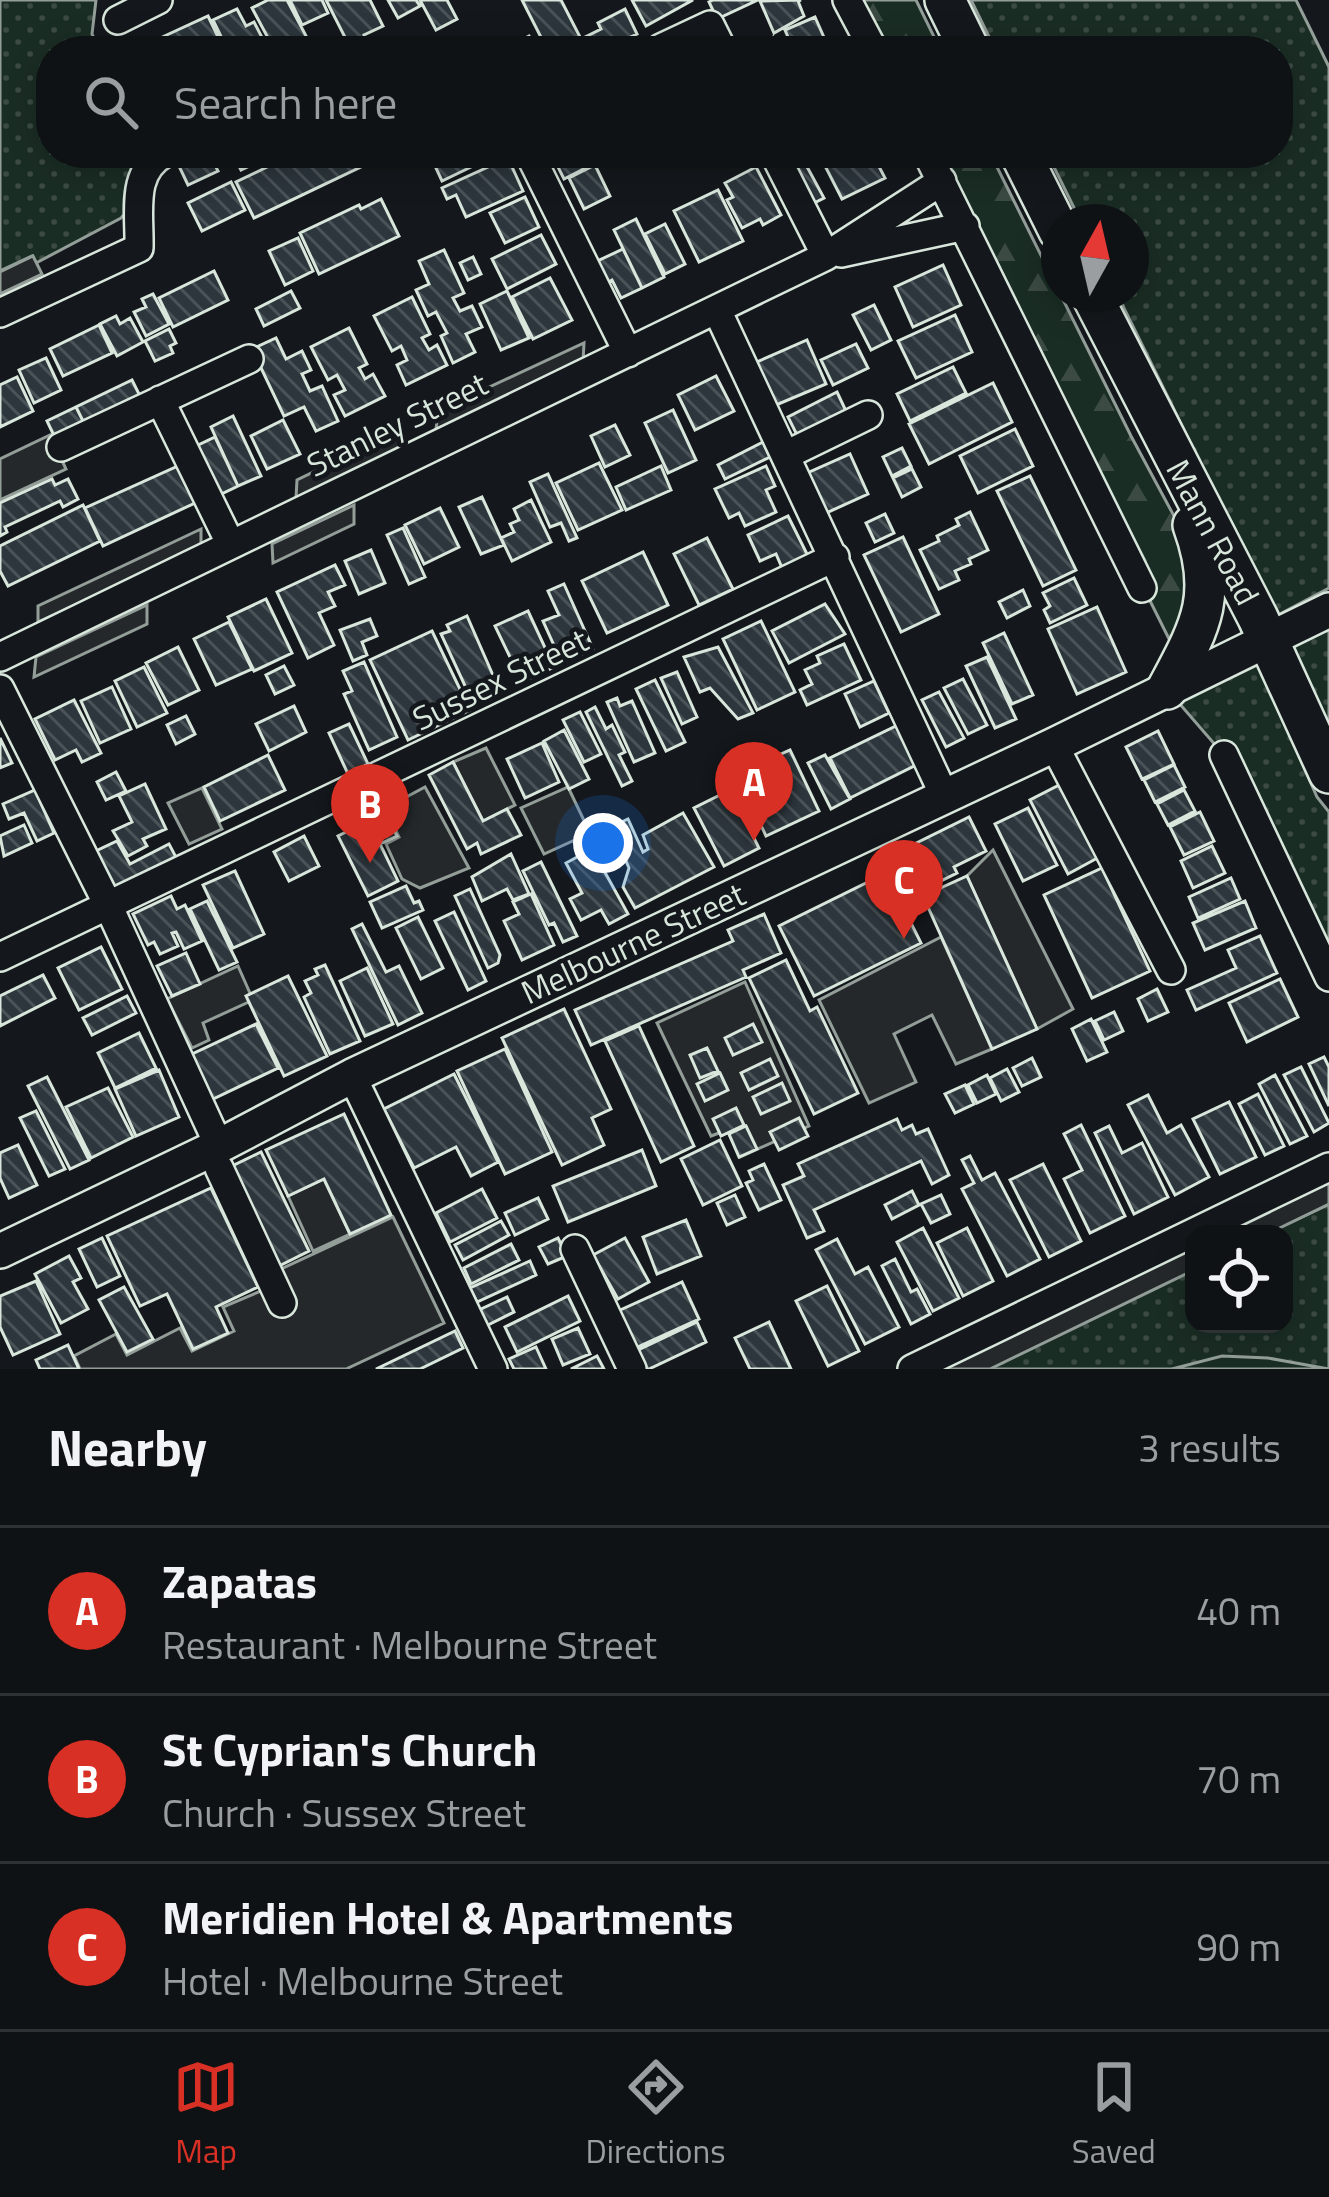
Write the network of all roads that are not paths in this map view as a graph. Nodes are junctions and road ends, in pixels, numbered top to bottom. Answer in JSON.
{"nodes":[{"id":1,"x":158,"y":0,"type":"edge"},
{"id":2,"x":847,"y":0,"type":"edge"},
{"id":3,"x":946,"y":0,"type":"edge"},
{"id":4,"x":118,"y":20,"type":"dead end"},
{"id":5,"x":687,"y":36,"type":"edge"},
{"id":6,"x":716,"y":36,"type":"edge"},
{"id":7,"x":866,"y":36,"type":"edge"},
{"id":8,"x":963,"y":36,"type":"edge"},
{"id":9,"x":146,"y":168,"type":"edge"},
{"id":10,"x":536,"y":168,"type":"edge"},
{"id":11,"x":782,"y":168,"type":"edge"},
{"id":12,"x":935,"y":168,"type":"edge"},
{"id":13,"x":1028,"y":168,"type":"edge"},
{"id":14,"x":942,"y":181,"type":"junction"},
{"id":15,"x":1046,"y":204,"type":"edge"},
{"id":16,"x":965,"y":226,"type":"junction"},
{"id":17,"x":826,"y":256,"type":"junction"},
{"id":18,"x":716,"y":310,"type":"junction"},
{"id":19,"x":1100,"y":312,"type":"edge"},
{"id":20,"x":0,"y":313,"type":"edge"},
{"id":21,"x":628,"y":353,"type":"junction"},
{"id":22,"x":249,"y":359,"type":"dead end"},
{"id":23,"x":160,"y":400,"type":"junction"},
{"id":24,"x":868,"y":415,"type":"dead end"},
{"id":25,"x":1156,"y":422,"type":"junction"},
{"id":26,"x":62,"y":447,"type":"dead end"},
{"id":27,"x":786,"y":454,"type":"junction"},
{"id":28,"x":230,"y":543,"type":"junction"},
{"id":29,"x":835,"y":557,"type":"junction"},
{"id":30,"x":1142,"y":588,"type":"dead end"},
{"id":31,"x":1329,"y":610,"type":"edge"},
{"id":32,"x":1268,"y":639,"type":"junction"},
{"id":33,"x":0,"y":658,"type":"edge"},
{"id":34,"x":0,"y":689,"type":"edge"},
{"id":35,"x":1167,"y":689,"type":"junction"},
{"id":36,"x":1054,"y":745,"type":"junction"},
{"id":37,"x":1224,"y":755,"type":"dead end"},
{"id":38,"x":1329,"y":773,"type":"edge"},
{"id":39,"x":944,"y":795,"type":"junction"},
{"id":40,"x":108,"y":905,"type":"junction"},
{"id":41,"x":0,"y":958,"type":"edge"},
{"id":42,"x":1171,"y":970,"type":"dead end"},
{"id":43,"x":1329,"y":976,"type":"edge"},
{"id":44,"x":352,"y":1076,"type":"junction"},
{"id":45,"x":219,"y":1157,"type":"junction"},
{"id":46,"x":1329,"y":1167,"type":"edge"},
{"id":47,"x":575,"y":1249,"type":"dead end"},
{"id":48,"x":0,"y":1251,"type":"edge"},
{"id":49,"x":282,"y":1303,"type":"dead end"},
{"id":50,"x":493,"y":1369,"type":"edge"},
{"id":51,"x":632,"y":1369,"type":"edge"},
{"id":52,"x":912,"y":1369,"type":"edge"}],
"edges":[{"from":1,"to":4,"type":"street"},
{"from":2,"to":7,"type":"street"},
{"from":3,"to":8,"type":"highway"},
{"from":5,"to":6,"type":"street"},
{"from":9,"to":20,"type":"street"},
{"from":10,"to":21,"type":"street"},
{"from":11,"to":17,"type":"street"},
{"from":12,"to":14,"type":"street"},
{"from":13,"to":15,"type":"highway"},
{"from":14,"to":16,"type":"street"},
{"from":14,"to":17,"type":"street","name":"Stanley Street"},
{"from":16,"to":17,"type":"street","name":"Stanley Street"},
{"from":16,"to":30,"type":"street"},
{"from":17,"to":18,"type":"street","name":"Stanley Street"},
{"from":18,"to":21,"type":"street","name":"Stanley Street"},
{"from":18,"to":27,"type":"street"},
{"from":19,"to":25,"type":"highway","name":"Mann Road"},
{"from":21,"to":28,"type":"street","name":"Stanley Street"},
{"from":22,"to":23,"type":"street"},
{"from":23,"to":26,"type":"street"},
{"from":23,"to":28,"type":"street"},
{"from":24,"to":27,"type":"street"},
{"from":25,"to":32,"type":"highway","name":"Mann Road"},
{"from":25,"to":35,"type":"highway"},
{"from":27,"to":29,"type":"street"},
{"from":28,"to":33,"type":"street","name":"Stanley Street"},
{"from":29,"to":39,"type":"street"},
{"from":29,"to":40,"type":"street","name":"Sussex Street"},
{"from":31,"to":32,"type":"main road","name":"Melbourne Street"},
{"from":32,"to":35,"type":"main road","name":"Melbourne Street"},
{"from":32,"to":38,"type":"highway","name":"Mann Road"},
{"from":34,"to":40,"type":"street"},
{"from":35,"to":36,"type":"main road","name":"Melbourne Street"},
{"from":36,"to":39,"type":"main road","name":"Melbourne Street"},
{"from":36,"to":42,"type":"street"},
{"from":37,"to":43,"type":"street"},
{"from":39,"to":44,"type":"main road","name":"Melbourne Street"},
{"from":40,"to":41,"type":"street","name":"Sussex Street"},
{"from":40,"to":45,"type":"street"},
{"from":44,"to":45,"type":"main road","name":"Melbourne Street"},
{"from":44,"to":50,"type":"street"},
{"from":45,"to":48,"type":"main road","name":"Melbourne Street"},
{"from":45,"to":49,"type":"street"},
{"from":46,"to":52,"type":"street"},
{"from":47,"to":51,"type":"street"}]}
